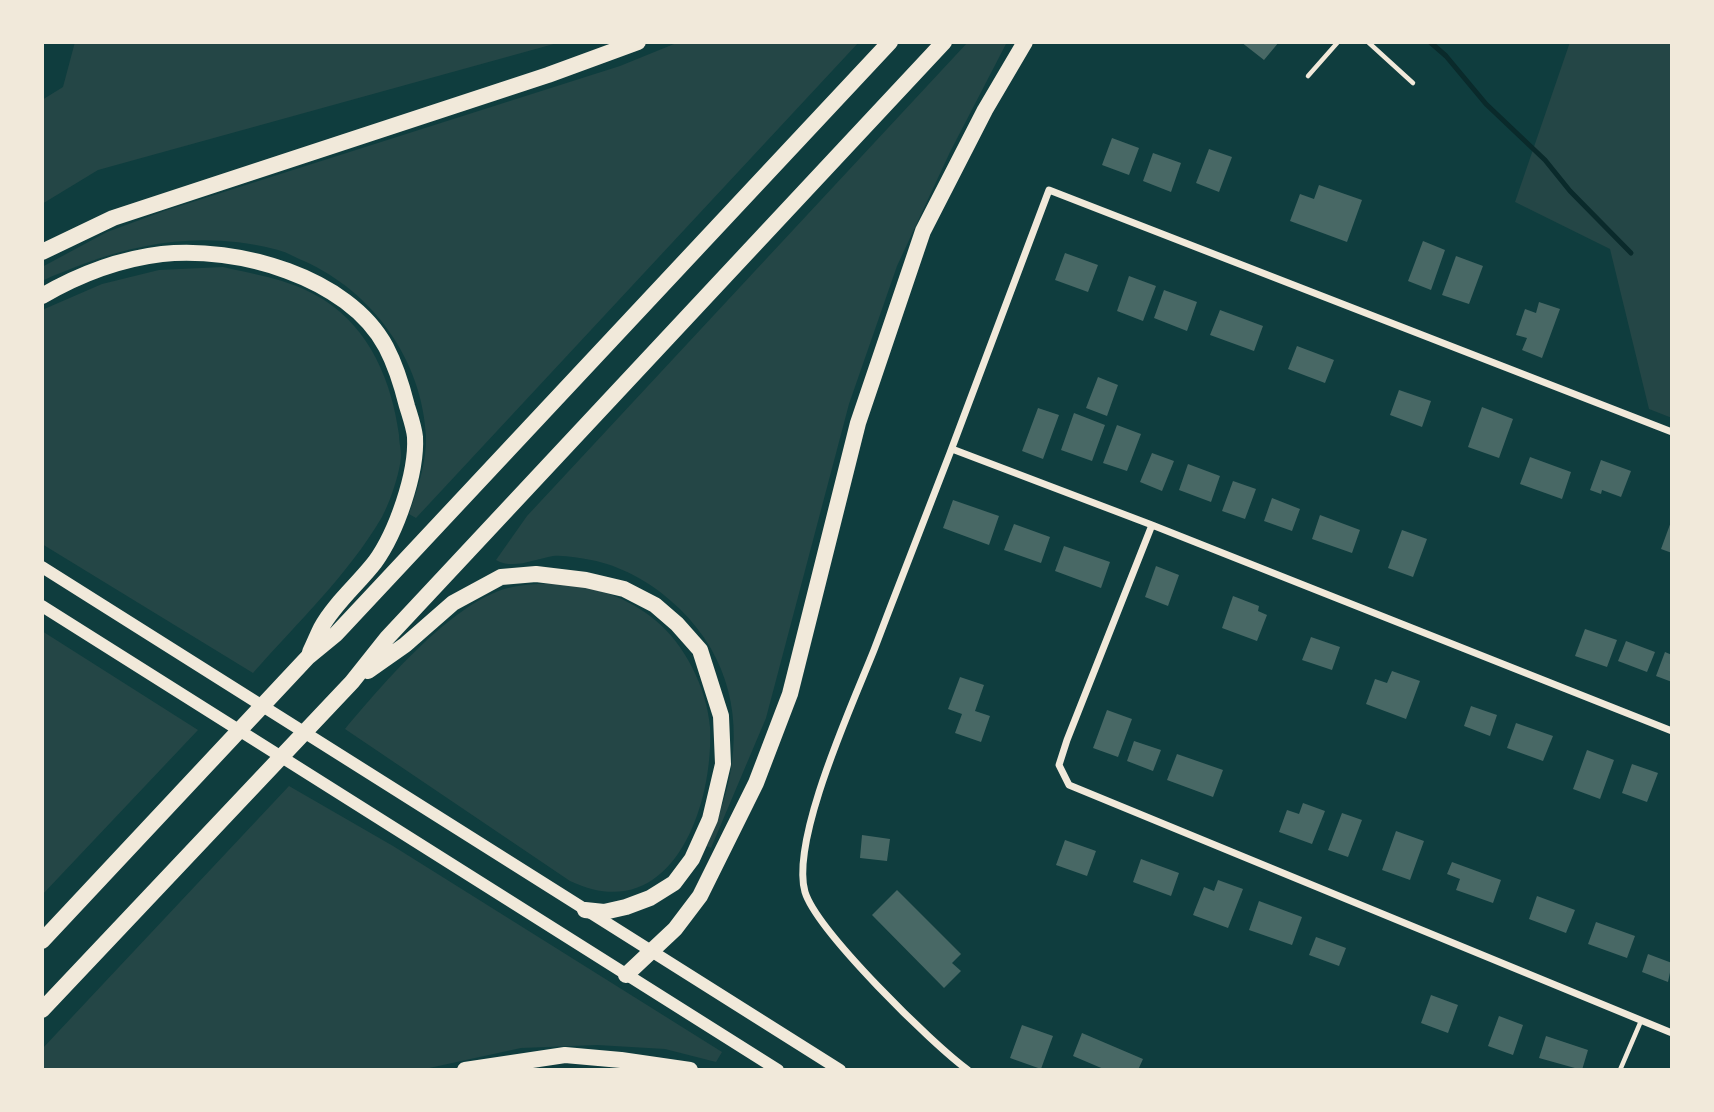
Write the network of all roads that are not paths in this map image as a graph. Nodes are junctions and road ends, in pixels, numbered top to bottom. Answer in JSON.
{"nodes":[{"id":1,"x":638,"y":42,"type":"edge"},
{"id":2,"x":890,"y":42,"type":"edge"},
{"id":3,"x":944,"y":42,"type":"edge"},
{"id":4,"x":1025,"y":42,"type":"edge"},
{"id":5,"x":1338,"y":42,"type":"edge"},
{"id":6,"x":1368,"y":42,"type":"edge"},
{"id":7,"x":1308,"y":76,"type":"dead end"},
{"id":8,"x":1413,"y":83,"type":"dead end"},
{"id":9,"x":42,"y":252,"type":"edge"},
{"id":10,"x":42,"y":296,"type":"edge"},
{"id":11,"x":1672,"y":432,"type":"edge"},
{"id":12,"x":952,"y":449,"type":"junction"},
{"id":13,"x":1152,"y":524,"type":"junction"},
{"id":14,"x":42,"y":567,"type":"edge"},
{"id":15,"x":42,"y":607,"type":"edge"},
{"id":16,"x":308,"y":657,"type":"junction"},
{"id":17,"x":352,"y":682,"type":"junction"},
{"id":18,"x":1672,"y":731,"type":"edge"},
{"id":19,"x":585,"y":910,"type":"junction"},
{"id":20,"x":42,"y":941,"type":"edge"},
{"id":21,"x":653,"y":951,"type":"junction"},
{"id":22,"x":626,"y":975,"type":"junction"},
{"id":23,"x":42,"y":1010,"type":"edge"},
{"id":24,"x":1642,"y":1020,"type":"junction"},
{"id":25,"x":1672,"y":1033,"type":"edge"},
{"id":26,"x":465,"y":1070,"type":"edge"},
{"id":27,"x":690,"y":1070,"type":"edge"},
{"id":28,"x":778,"y":1070,"type":"edge"},
{"id":29,"x":840,"y":1070,"type":"edge"},
{"id":30,"x":968,"y":1070,"type":"edge"},
{"id":31,"x":1620,"y":1070,"type":"edge"}],
"edges":[{"from":1,"to":9,"type":"highway"},
{"from":2,"to":16,"type":"highway"},
{"from":3,"to":17,"type":"highway"},
{"from":4,"to":21,"type":"highway"},
{"from":5,"to":7,"type":"lane"},
{"from":6,"to":8,"type":"lane"},
{"from":10,"to":16,"type":"highway"},
{"from":11,"to":12,"type":"street"},
{"from":12,"to":13,"type":"street"},
{"from":12,"to":30,"type":"street"},
{"from":13,"to":18,"type":"street"},
{"from":13,"to":24,"type":"street"},
{"from":14,"to":19,"type":"main road"},
{"from":15,"to":22,"type":"main road"},
{"from":16,"to":20,"type":"highway"},
{"from":17,"to":19,"type":"highway"},
{"from":17,"to":23,"type":"highway"},
{"from":19,"to":21,"type":"main road"},
{"from":21,"to":22,"type":"highway"},
{"from":21,"to":29,"type":"main road"},
{"from":22,"to":28,"type":"main road"},
{"from":24,"to":25,"type":"street"},
{"from":24,"to":31,"type":"lane"},
{"from":26,"to":27,"type":"highway"}]}
